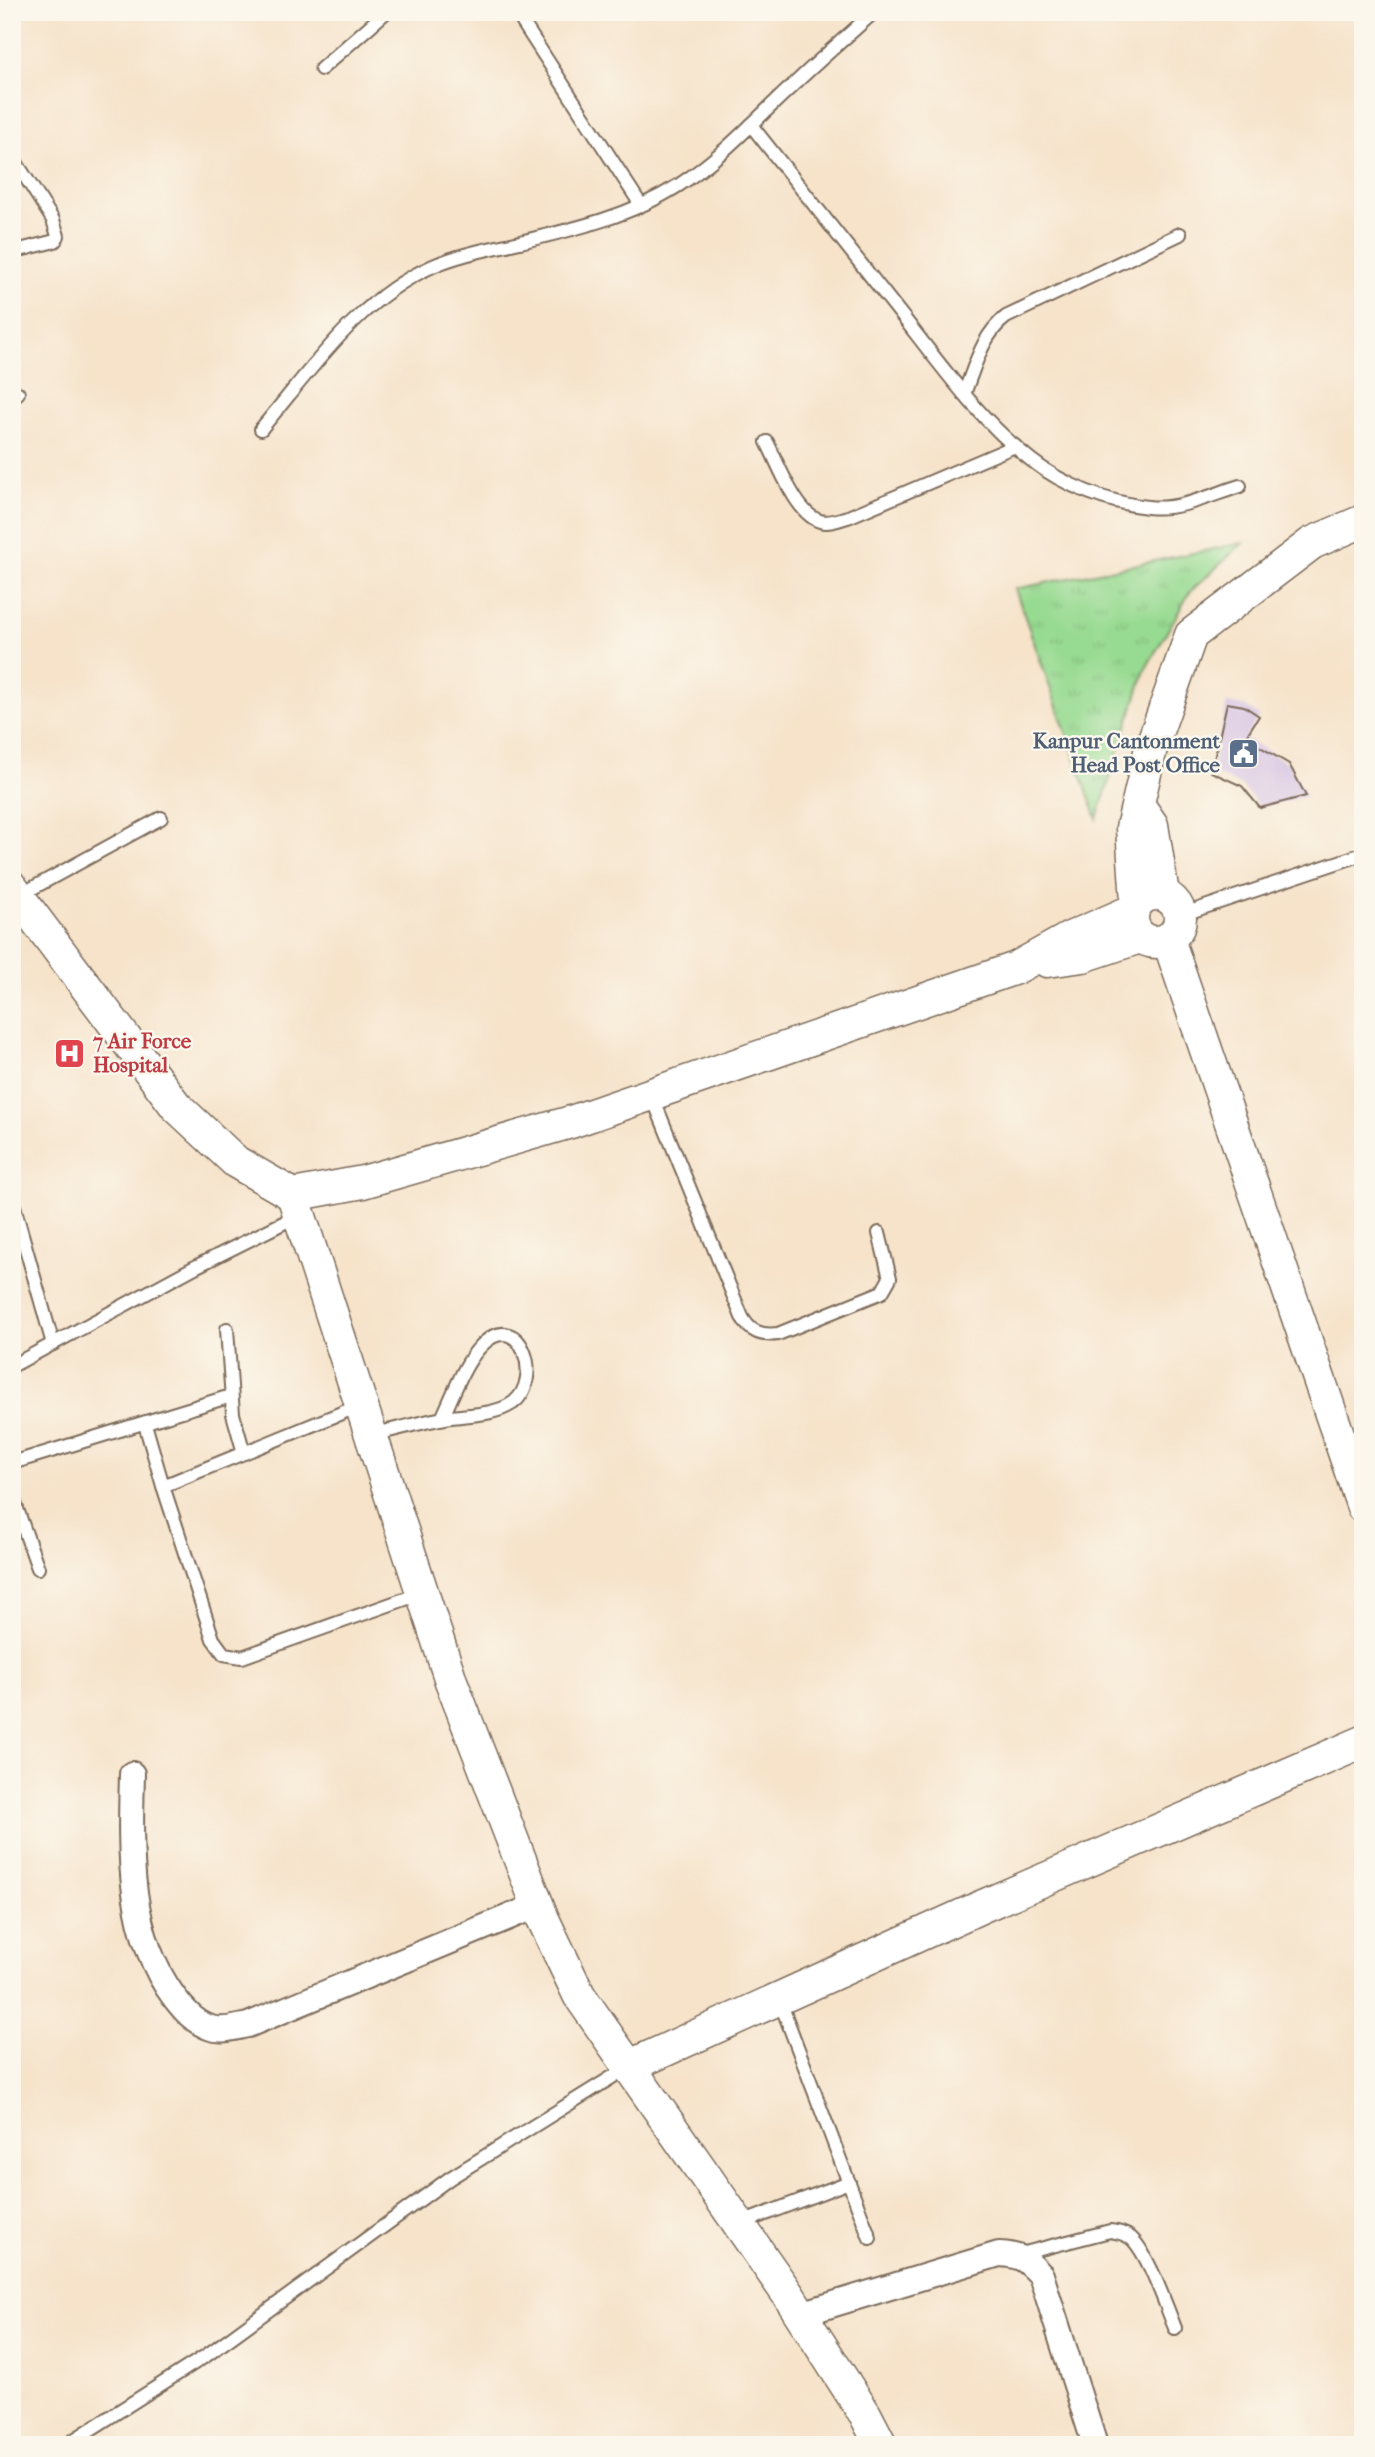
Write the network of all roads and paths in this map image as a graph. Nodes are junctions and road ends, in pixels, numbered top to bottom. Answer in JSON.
{"nodes":[{"id":1,"x":386,"y":12,"type":"edge"},
{"id":2,"x":516,"y":12,"type":"edge"},
{"id":3,"x":874,"y":12,"type":"edge"},
{"id":4,"x":321,"y":69,"type":"dead end"},
{"id":5,"x":751,"y":125,"type":"junction"},
{"id":6,"x":12,"y":156,"type":"edge"},
{"id":7,"x":641,"y":205,"type":"junction"},
{"id":8,"x":1180,"y":234,"type":"dead end"},
{"id":9,"x":12,"y":252,"type":"edge"},
{"id":10,"x":964,"y":394,"type":"junction"},
{"id":11,"x":261,"y":429,"type":"dead end"},
{"id":12,"x":767,"y":442,"type":"dead end"},
{"id":13,"x":1014,"y":446,"type":"junction"},
{"id":14,"x":1240,"y":486,"type":"dead end"},
{"id":15,"x":1363,"y":521,"type":"edge"},
{"id":16,"x":161,"y":818,"type":"dead end"},
{"id":17,"x":1363,"y":854,"type":"edge"},
{"id":18,"x":15,"y":892,"type":"edge"},
{"id":19,"x":1154,"y":916,"type":"junction"},
{"id":20,"x":650,"y":1093,"type":"junction"},
{"id":21,"x":12,"y":1199,"type":"edge"},
{"id":22,"x":296,"y":1205,"type":"junction"},
{"id":23,"x":879,"y":1233,"type":"dead end"},
{"id":24,"x":227,"y":1329,"type":"dead end"},
{"id":25,"x":53,"y":1344,"type":"junction"},
{"id":26,"x":12,"y":1366,"type":"edge"},
{"id":27,"x":231,"y":1395,"type":"junction"},
{"id":28,"x":361,"y":1405,"type":"junction"},
{"id":29,"x":442,"y":1418,"type":"junction"},
{"id":30,"x":145,"y":1424,"type":"junction"},
{"id":31,"x":371,"y":1436,"type":"junction"},
{"id":32,"x":244,"y":1453,"type":"junction"},
{"id":33,"x":12,"y":1463,"type":"edge"},
{"id":34,"x":163,"y":1486,"type":"junction"},
{"id":35,"x":12,"y":1495,"type":"edge"},
{"id":36,"x":1363,"y":1507,"type":"edge"},
{"id":37,"x":38,"y":1568,"type":"dead end"},
{"id":38,"x":422,"y":1593,"type":"junction"},
{"id":39,"x":1363,"y":1742,"type":"edge"},
{"id":40,"x":132,"y":1774,"type":"dead end"},
{"id":41,"x":538,"y":1905,"type":"junction"},
{"id":42,"x":779,"y":1998,"type":"junction"},
{"id":43,"x":630,"y":2066,"type":"junction"},
{"id":44,"x":849,"y":2182,"type":"junction"},
{"id":45,"x":739,"y":2224,"type":"junction"},
{"id":46,"x":870,"y":2238,"type":"dead end"},
{"id":47,"x":1017,"y":2255,"type":"junction"},
{"id":48,"x":801,"y":2314,"type":"junction"},
{"id":49,"x":1175,"y":2328,"type":"dead end"},
{"id":50,"x":66,"y":2445,"type":"edge"},
{"id":51,"x":881,"y":2445,"type":"edge"},
{"id":52,"x":1095,"y":2445,"type":"edge"}],
"edges":[{"from":1,"to":4,"type":"lane"},
{"from":2,"to":7,"type":"lane"},
{"from":3,"to":5,"type":"lane"},
{"from":5,"to":7,"type":"lane"},
{"from":5,"to":10,"type":"lane"},
{"from":6,"to":9,"type":"lane"},
{"from":7,"to":11,"type":"lane"},
{"from":8,"to":10,"type":"lane"},
{"from":10,"to":13,"type":"lane"},
{"from":12,"to":13,"type":"lane"},
{"from":13,"to":14,"type":"lane"},
{"from":15,"to":19,"type":"street"},
{"from":16,"to":18,"type":"lane"},
{"from":17,"to":19,"type":"lane"},
{"from":18,"to":22,"type":"street"},
{"from":19,"to":20,"type":"street"},
{"from":19,"to":36,"type":"street"},
{"from":20,"to":22,"type":"street"},
{"from":20,"to":23,"type":"lane"},
{"from":21,"to":25,"type":"lane"},
{"from":22,"to":25,"type":"lane"},
{"from":22,"to":28,"type":"street"},
{"from":24,"to":27,"type":"lane"},
{"from":25,"to":26,"type":"lane"},
{"from":27,"to":30,"type":"lane"},
{"from":27,"to":32,"type":"lane"},
{"from":28,"to":31,"type":"street"},
{"from":28,"to":32,"type":"lane"},
{"from":29,"to":29,"type":"lane"},
{"from":29,"to":31,"type":"lane"},
{"from":30,"to":33,"type":"lane"},
{"from":30,"to":34,"type":"lane"},
{"from":31,"to":38,"type":"street"},
{"from":32,"to":34,"type":"lane"},
{"from":34,"to":38,"type":"lane"},
{"from":35,"to":37,"type":"lane"},
{"from":38,"to":41,"type":"street"},
{"from":39,"to":42,"type":"street"},
{"from":40,"to":41,"type":"street"},
{"from":41,"to":43,"type":"street"},
{"from":42,"to":43,"type":"street"},
{"from":42,"to":44,"type":"lane"},
{"from":43,"to":45,"type":"street"},
{"from":43,"to":50,"type":"lane"},
{"from":44,"to":45,"type":"lane"},
{"from":44,"to":46,"type":"lane"},
{"from":45,"to":48,"type":"street"},
{"from":47,"to":48,"type":"street"},
{"from":47,"to":49,"type":"lane"},
{"from":47,"to":52,"type":"street"},
{"from":48,"to":51,"type":"street"}]}
